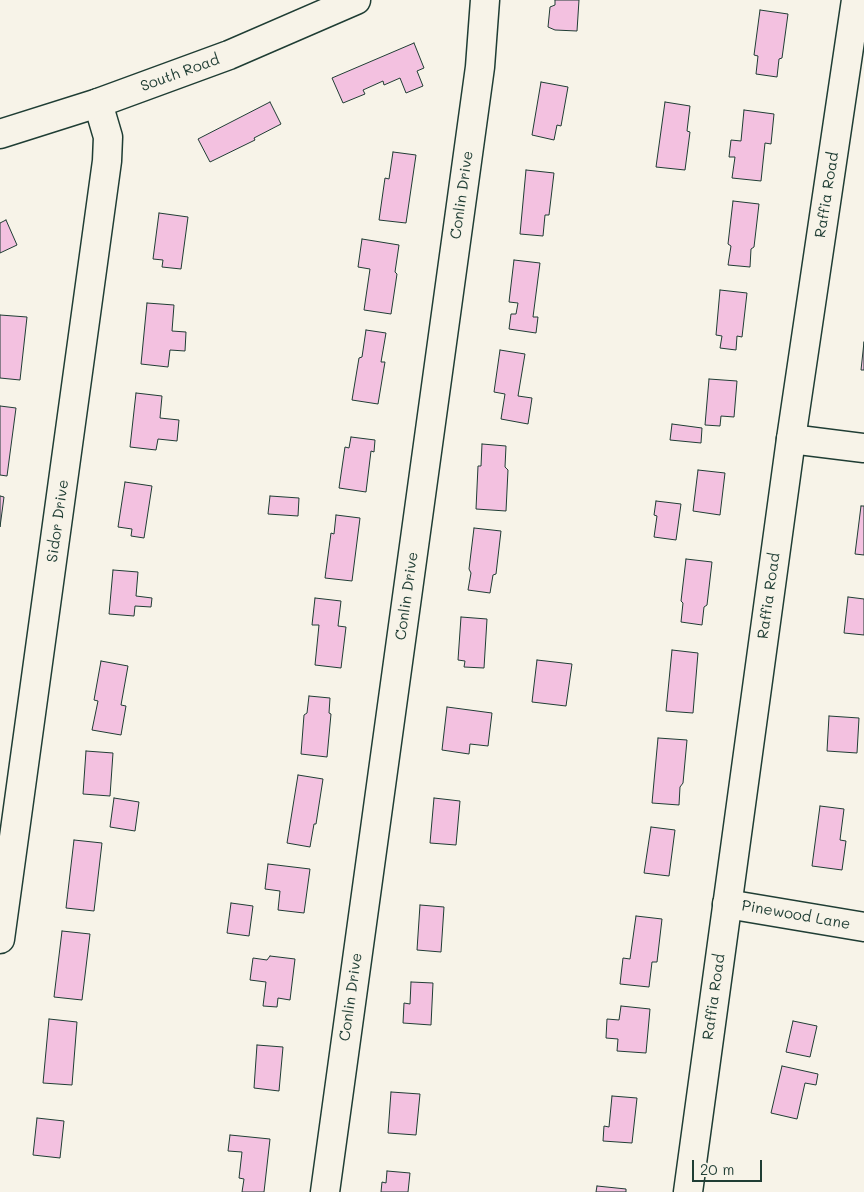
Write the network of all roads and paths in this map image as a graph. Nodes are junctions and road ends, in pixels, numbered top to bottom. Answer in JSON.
{"nodes":[{"id":1,"x":356,"y":0,"type":"edge"},
{"id":2,"x":485,"y":0,"type":"edge"},
{"id":3,"x":856,"y":0,"type":"edge"},
{"id":4,"x":98,"y":103,"type":"junction"},
{"id":5,"x":0,"y":134,"type":"edge"},
{"id":6,"x":790,"y":439,"type":"junction"},
{"id":7,"x":864,"y":448,"type":"edge"},
{"id":8,"x":727,"y":904,"type":"junction"},
{"id":9,"x":864,"y":927,"type":"edge"},
{"id":10,"x":0,"y":940,"type":"edge"},
{"id":11,"x":325,"y":1192,"type":"edge"},
{"id":12,"x":688,"y":1192,"type":"edge"}],
"edges":[{"from":1,"to":4,"type":"street","name":"South Road"},
{"from":2,"to":11,"type":"street","name":"Conlin Drive"},
{"from":3,"to":6,"type":"street","name":"Raffia Road"},
{"from":4,"to":5,"type":"street","name":"South Road"},
{"from":4,"to":10,"type":"street","name":"Sidor Drive"},
{"from":6,"to":7,"type":"street"},
{"from":6,"to":8,"type":"street","name":"Raffia Road"},
{"from":8,"to":9,"type":"street","name":"Pinewood Lane"},
{"from":8,"to":12,"type":"street","name":"Raffia Road"}]}
